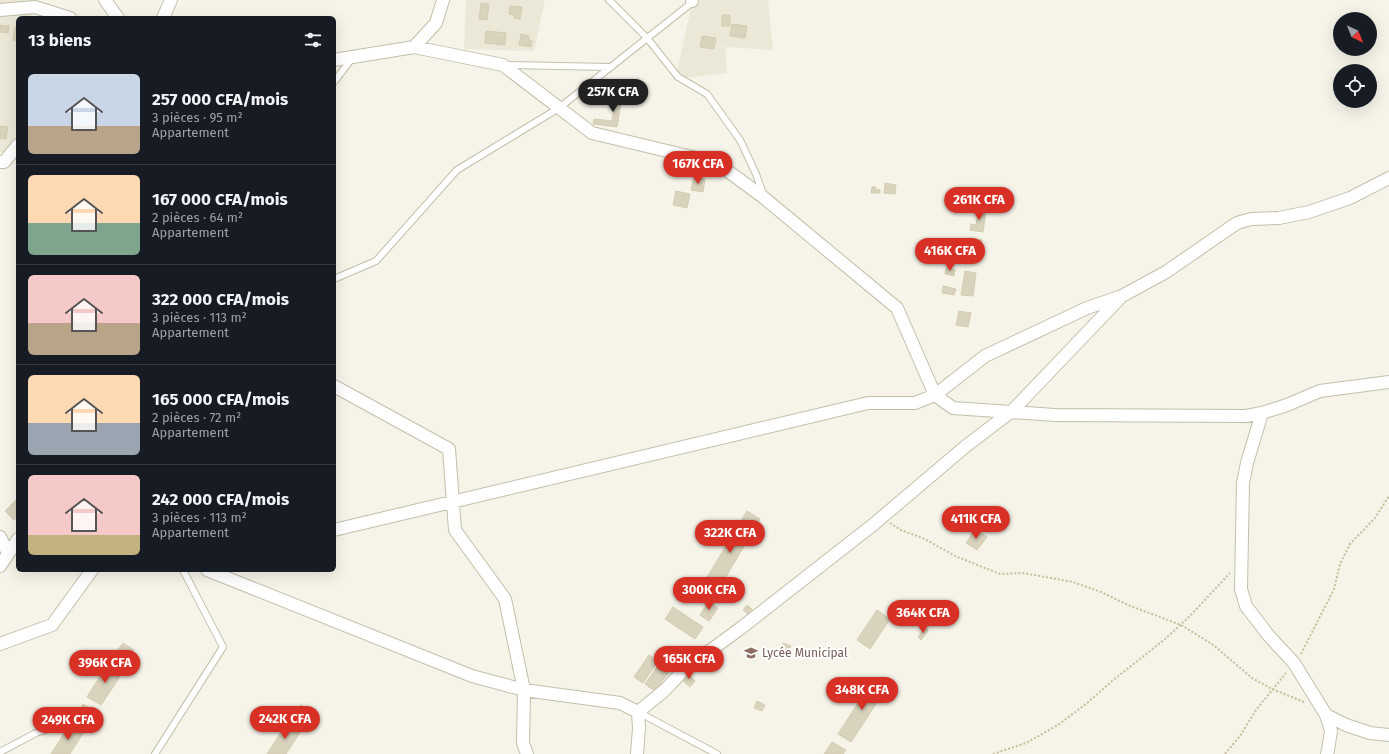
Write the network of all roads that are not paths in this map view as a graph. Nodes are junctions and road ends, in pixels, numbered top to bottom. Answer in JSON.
{"nodes":[{"id":1,"x":105,"y":0,"type":"edge"},
{"id":2,"x":171,"y":0,"type":"edge"},
{"id":3,"x":443,"y":0,"type":"edge"},
{"id":4,"x":609,"y":0,"type":"edge"},
{"id":5,"x":693,"y":0,"type":"edge"},
{"id":6,"x":0,"y":10,"type":"edge"},
{"id":7,"x":64,"y":16,"type":"edge"},
{"id":8,"x":117,"y":16,"type":"edge"},
{"id":9,"x":164,"y":16,"type":"edge"},
{"id":10,"x":647,"y":38,"type":"junction"},
{"id":11,"x":414,"y":47,"type":"junction"},
{"id":12,"x":354,"y":56,"type":"junction"},
{"id":13,"x":336,"y":60,"type":"edge"},
{"id":14,"x":503,"y":65,"type":"junction"},
{"id":15,"x":610,"y":67,"type":"junction"},
{"id":16,"x":336,"y":79,"type":"edge"},
{"id":17,"x":559,"y":108,"type":"junction"},
{"id":18,"x":16,"y":147,"type":"edge"},
{"id":19,"x":0,"y":162,"type":"edge"},
{"id":20,"x":1389,"y":178,"type":"edge"},
{"id":21,"x":764,"y":197,"type":"junction"},
{"id":22,"x":336,"y":278,"type":"edge"},
{"id":23,"x":1122,"y":296,"type":"junction"},
{"id":24,"x":1389,"y":382,"type":"edge"},
{"id":25,"x":336,"y":387,"type":"edge"},
{"id":26,"x":935,"y":395,"type":"junction"},
{"id":27,"x":1012,"y":412,"type":"junction"},
{"id":28,"x":1262,"y":413,"type":"junction"},
{"id":29,"x":453,"y":501,"type":"junction"},
{"id":30,"x":336,"y":530,"type":"edge"},
{"id":31,"x":0,"y":537,"type":"edge"},
{"id":32,"x":16,"y":542,"type":"edge"},
{"id":33,"x":8,"y":553,"type":"junction"},
{"id":34,"x":0,"y":566,"type":"edge"},
{"id":35,"x":91,"y":572,"type":"edge"},
{"id":36,"x":184,"y":572,"type":"edge"},
{"id":37,"x":212,"y":572,"type":"edge"},
{"id":38,"x":0,"y":644,"type":"edge"},
{"id":39,"x":524,"y":690,"type":"junction"},
{"id":40,"x":1323,"y":711,"type":"junction"},
{"id":41,"x":638,"y":712,"type":"junction"},
{"id":42,"x":57,"y":726,"type":"dead end"},
{"id":43,"x":1389,"y":735,"type":"edge"},
{"id":44,"x":0,"y":752,"type":"edge"},
{"id":45,"x":155,"y":754,"type":"edge"},
{"id":46,"x":527,"y":754,"type":"edge"},
{"id":47,"x":637,"y":754,"type":"edge"},
{"id":48,"x":717,"y":754,"type":"edge"},
{"id":49,"x":1326,"y":754,"type":"edge"}],
"edges":[{"from":1,"to":8,"type":"street"},
{"from":2,"to":9,"type":"street"},
{"from":3,"to":11,"type":"street"},
{"from":4,"to":10,"type":"lane"},
{"from":5,"to":10,"type":"lane"},
{"from":6,"to":7,"type":"street"},
{"from":10,"to":15,"type":"lane"},
{"from":10,"to":21,"type":"lane"},
{"from":11,"to":12,"type":"street"},
{"from":11,"to":14,"type":"street"},
{"from":12,"to":13,"type":"street"},
{"from":12,"to":16,"type":"lane"},
{"from":14,"to":15,"type":"lane"},
{"from":14,"to":17,"type":"street"},
{"from":15,"to":17,"type":"lane"},
{"from":17,"to":21,"type":"street"},
{"from":17,"to":22,"type":"lane"},
{"from":18,"to":19,"type":"street"},
{"from":20,"to":23,"type":"street"},
{"from":21,"to":26,"type":"street"},
{"from":23,"to":26,"type":"street"},
{"from":23,"to":27,"type":"street"},
{"from":24,"to":28,"type":"street"},
{"from":25,"to":29,"type":"street"},
{"from":26,"to":27,"type":"street"},
{"from":26,"to":29,"type":"street"},
{"from":27,"to":28,"type":"street"},
{"from":27,"to":41,"type":"street"},
{"from":28,"to":40,"type":"street"},
{"from":29,"to":30,"type":"street"},
{"from":29,"to":39,"type":"street"},
{"from":31,"to":33,"type":"street"},
{"from":32,"to":33,"type":"street"},
{"from":33,"to":34,"type":"street"},
{"from":35,"to":38,"type":"street"},
{"from":36,"to":45,"type":"lane"},
{"from":37,"to":39,"type":"street"},
{"from":39,"to":41,"type":"street"},
{"from":39,"to":46,"type":"street"},
{"from":40,"to":43,"type":"street"},
{"from":40,"to":49,"type":"street"},
{"from":41,"to":47,"type":"street"},
{"from":41,"to":48,"type":"lane"},
{"from":42,"to":44,"type":"lane"}]}
